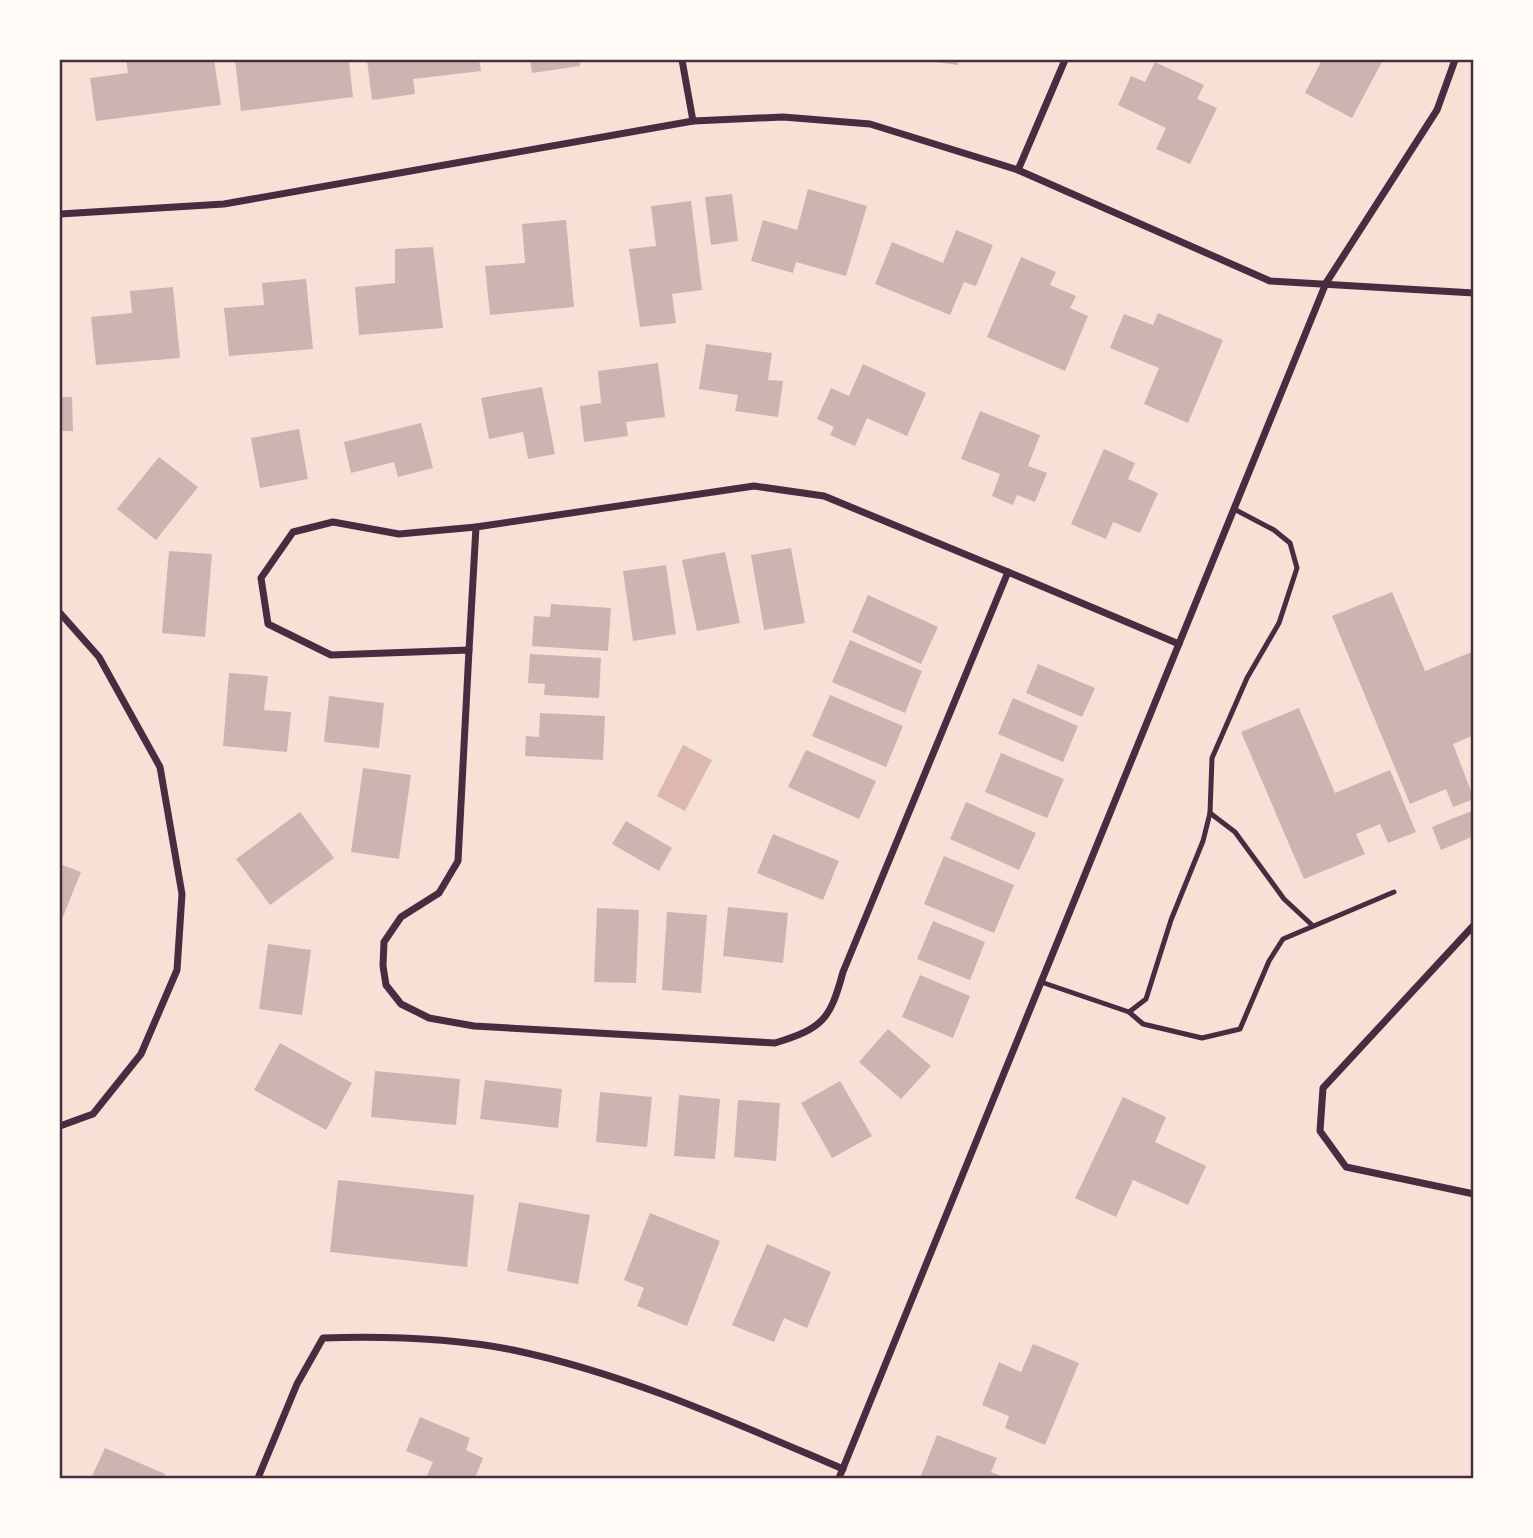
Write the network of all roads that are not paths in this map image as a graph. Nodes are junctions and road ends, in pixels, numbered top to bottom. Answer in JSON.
{"nodes":[{"id":1,"x":682,"y":60,"type":"edge"},
{"id":2,"x":1065,"y":60,"type":"edge"},
{"id":3,"x":1455,"y":60,"type":"edge"},
{"id":4,"x":693,"y":121,"type":"junction"},
{"id":5,"x":1018,"y":170,"type":"junction"},
{"id":6,"x":60,"y":214,"type":"edge"},
{"id":7,"x":1326,"y":283,"type":"junction"},
{"id":8,"x":1474,"y":293,"type":"edge"},
{"id":9,"x":1234,"y":509,"type":"junction"},
{"id":10,"x":477,"y":527,"type":"junction"},
{"id":11,"x":1008,"y":572,"type":"junction"},
{"id":12,"x":60,"y":613,"type":"edge"},
{"id":13,"x":1179,"y":644,"type":"junction"},
{"id":14,"x":470,"y":650,"type":"junction"},
{"id":15,"x":1210,"y":813,"type":"junction"},
{"id":16,"x":1394,"y":892,"type":"dead end"},
{"id":17,"x":1312,"y":925,"type":"junction"},
{"id":18,"x":1474,"y":925,"type":"edge"},
{"id":19,"x":1041,"y":982,"type":"junction"},
{"id":20,"x":1129,"y":1012,"type":"junction"},
{"id":21,"x":60,"y":1126,"type":"edge"},
{"id":22,"x":1474,"y":1194,"type":"edge"},
{"id":23,"x":843,"y":1469,"type":"junction"},
{"id":24,"x":258,"y":1479,"type":"edge"},
{"id":25,"x":839,"y":1479,"type":"edge"}],
"edges":[{"from":1,"to":4,"type":"street"},
{"from":2,"to":5,"type":"street"},
{"from":3,"to":7,"type":"street"},
{"from":4,"to":5,"type":"street"},
{"from":4,"to":6,"type":"street"},
{"from":5,"to":7,"type":"street"},
{"from":7,"to":8,"type":"street"},
{"from":7,"to":9,"type":"street"},
{"from":9,"to":13,"type":"street"},
{"from":9,"to":15,"type":"lane"},
{"from":10,"to":11,"type":"street"},
{"from":10,"to":14,"type":"street"},
{"from":10,"to":14,"type":"street"},
{"from":11,"to":13,"type":"street"},
{"from":11,"to":14,"type":"street"},
{"from":12,"to":21,"type":"street"},
{"from":13,"to":19,"type":"street"},
{"from":15,"to":17,"type":"lane"},
{"from":15,"to":20,"type":"lane"},
{"from":16,"to":17,"type":"lane"},
{"from":17,"to":20,"type":"lane"},
{"from":18,"to":22,"type":"street"},
{"from":19,"to":20,"type":"lane"},
{"from":19,"to":23,"type":"street"},
{"from":23,"to":24,"type":"street"},
{"from":23,"to":25,"type":"street"}]}
